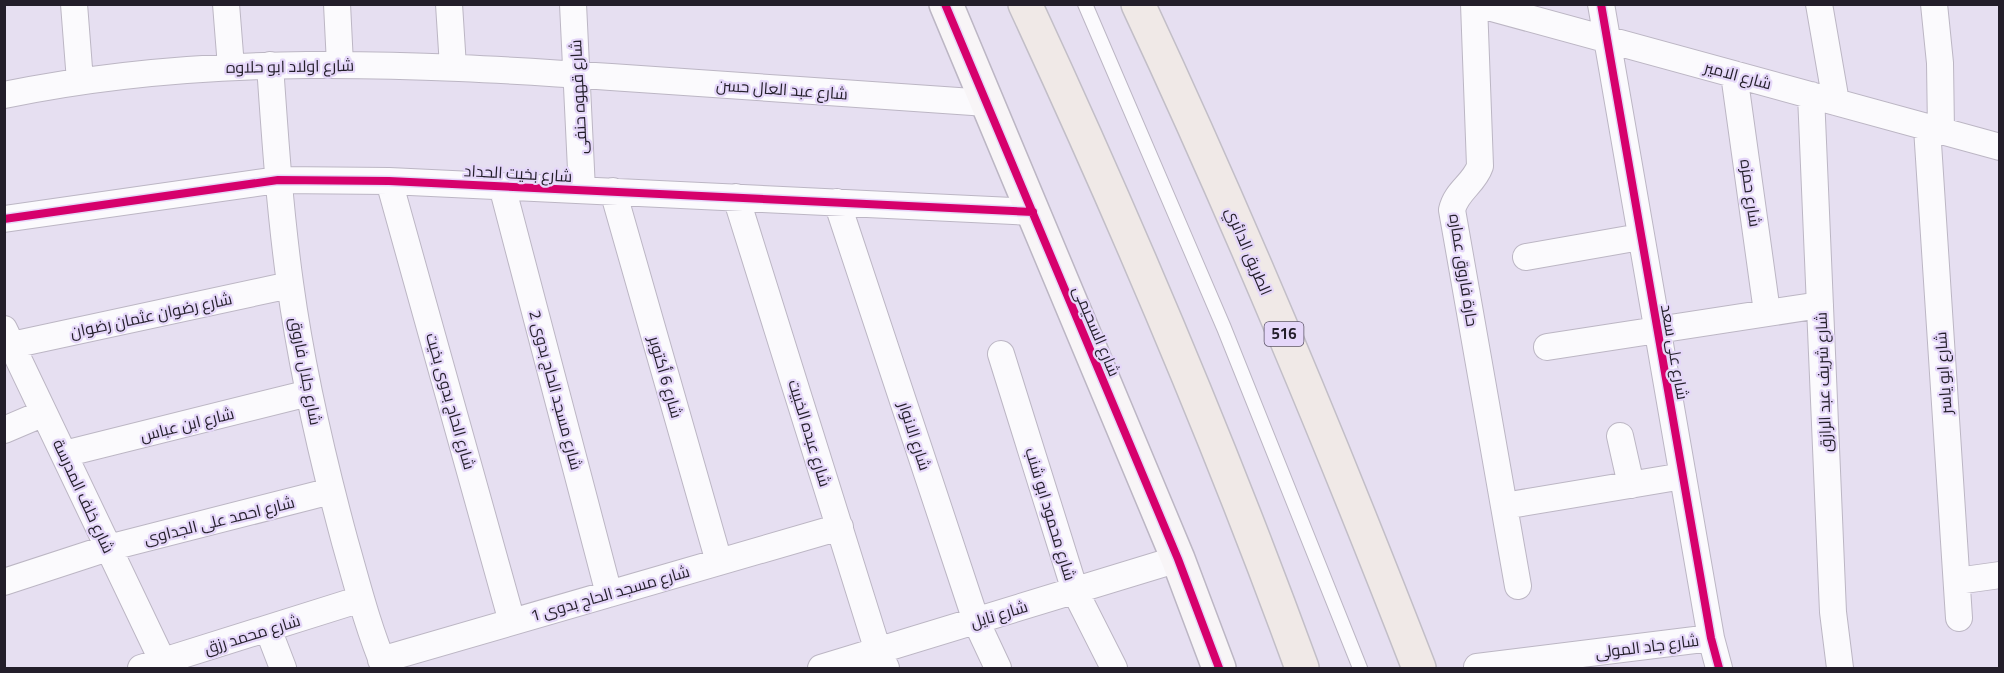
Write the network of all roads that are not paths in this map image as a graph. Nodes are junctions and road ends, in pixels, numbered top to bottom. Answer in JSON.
{"nodes":[{"id":1,"x":74,"y":4,"type":"edge"},
{"id":2,"x":226,"y":4,"type":"edge"},
{"id":3,"x":337,"y":4,"type":"edge"},
{"id":4,"x":449,"y":4,"type":"edge"},
{"id":5,"x":573,"y":4,"type":"edge"},
{"id":6,"x":946,"y":4,"type":"edge"},
{"id":7,"x":1025,"y":4,"type":"edge"},
{"id":8,"x":1085,"y":4,"type":"edge"},
{"id":9,"x":1138,"y":4,"type":"edge"},
{"id":10,"x":1475,"y":4,"type":"edge"},
{"id":11,"x":1601,"y":4,"type":"edge"},
{"id":12,"x":1819,"y":4,"type":"edge"},
{"id":13,"x":1934,"y":4,"type":"edge"},
{"id":14,"x":1608,"y":40,"type":"junction"},
{"id":15,"x":340,"y":64,"type":"junction"},
{"id":16,"x":270,"y":65,"type":"junction"},
{"id":17,"x":231,"y":67,"type":"junction"},
{"id":18,"x":453,"y":67,"type":"junction"},
{"id":19,"x":1734,"y":74,"type":"junction"},
{"id":20,"x":577,"y":75,"type":"junction"},
{"id":21,"x":80,"y":81,"type":"junction"},
{"id":22,"x":4,"y":95,"type":"edge"},
{"id":23,"x":1811,"y":95,"type":"junction"},
{"id":24,"x":1836,"y":102,"type":"junction"},
{"id":25,"x":987,"y":103,"type":"junction"},
{"id":26,"x":1934,"y":129,"type":"junction"},
{"id":27,"x":2000,"y":147,"type":"edge"},
{"id":28,"x":278,"y":180,"type":"junction"},
{"id":29,"x":389,"y":181,"type":"junction"},
{"id":30,"x":502,"y":186,"type":"junction"},
{"id":31,"x":582,"y":190,"type":"junction"},
{"id":32,"x":613,"y":191,"type":"junction"},
{"id":33,"x":736,"y":197,"type":"junction"},
{"id":34,"x":837,"y":202,"type":"junction"},
{"id":35,"x":1033,"y":212,"type":"junction"},
{"id":36,"x":4,"y":219,"type":"edge"},
{"id":37,"x":1640,"y":237,"type":"junction"},
{"id":38,"x":1526,"y":257,"type":"dead end"},
{"id":39,"x":290,"y":285,"type":"junction"},
{"id":40,"x":1820,"y":305,"type":"junction"},
{"id":41,"x":1767,"y":312,"type":"junction"},
{"id":42,"x":1658,"y":329,"type":"junction"},
{"id":43,"x":8,"y":337,"type":"edge"},
{"id":44,"x":1546,"y":347,"type":"dead end"},
{"id":45,"x":1001,"y":354,"type":"dead end"},
{"id":46,"x":309,"y":393,"type":"junction"},
{"id":47,"x":44,"y":413,"type":"junction"},
{"id":48,"x":4,"y":430,"type":"edge"},
{"id":49,"x":1620,"y":436,"type":"dead end"},
{"id":50,"x":64,"y":454,"type":"junction"},
{"id":51,"x":1683,"y":476,"type":"junction"},
{"id":52,"x":1630,"y":485,"type":"junction"},
{"id":53,"x":331,"y":491,"type":"junction"},
{"id":54,"x":1504,"y":506,"type":"junction"},
{"id":55,"x":840,"y":527,"type":"junction"},
{"id":56,"x":108,"y":548,"type":"junction"},
{"id":57,"x":1178,"y":560,"type":"junction"},
{"id":58,"x":719,"y":562,"type":"junction"},
{"id":59,"x":2000,"y":575,"type":"edge"},
{"id":60,"x":4,"y":582,"type":"edge"},
{"id":61,"x":1957,"y":582,"type":"junction"},
{"id":62,"x":1518,"y":586,"type":"dead end"},
{"id":63,"x":1075,"y":591,"type":"junction"},
{"id":64,"x":609,"y":594,"type":"junction"},
{"id":65,"x":362,"y":599,"type":"junction"},
{"id":66,"x":1959,"y":618,"type":"dead end"},
{"id":67,"x":976,"y":621,"type":"junction"},
{"id":68,"x":512,"y":622,"type":"junction"},
{"id":69,"x":268,"y":629,"type":"junction"},
{"id":70,"x":1711,"y":638,"type":"junction"},
{"id":71,"x":882,"y":660,"type":"edge"},
{"id":72,"x":1573,"y":662,"type":"edge"},
{"id":73,"x":170,"y":663,"type":"edge"},
{"id":74,"x":383,"y":664,"type":"edge"},
{"id":75,"x":1477,"y":667,"type":"dead end"},
{"id":76,"x":283,"y":669,"type":"edge"},
{"id":77,"x":821,"y":669,"type":"edge"},
{"id":78,"x":998,"y":669,"type":"edge"},
{"id":79,"x":1114,"y":669,"type":"edge"},
{"id":80,"x":1219,"y":669,"type":"edge"},
{"id":81,"x":1302,"y":669,"type":"edge"},
{"id":82,"x":1360,"y":669,"type":"edge"},
{"id":83,"x":1419,"y":669,"type":"edge"},
{"id":84,"x":1719,"y":669,"type":"edge"},
{"id":85,"x":1840,"y":669,"type":"edge"}],
"edges":[{"from":1,"to":21,"type":"street"},
{"from":2,"to":17,"type":"street"},
{"from":3,"to":15,"type":"street"},
{"from":4,"to":18,"type":"street"},
{"from":5,"to":20,"type":"street","name":"شارع قهوه حنفى"},
{"from":6,"to":25,"type":"street","name":"شارع السحيمى"},
{"from":7,"to":81,"type":"highway"},
{"from":8,"to":82,"type":"lane"},
{"from":9,"to":83,"type":"highway","name":"الطريق الدائري","number":"516"},
{"from":10,"to":14,"type":"street","name":"شارع الامير"},
{"from":10,"to":54,"type":"street","name":"حارة فاروق عماره"},
{"from":11,"to":14,"type":"street","name":"شارع على سعد"},
{"from":12,"to":24,"type":"street"},
{"from":13,"to":26,"type":"street","name":"شارع ابو ياسر"},
{"from":14,"to":19,"type":"street","name":"شارع الامير"},
{"from":14,"to":37,"type":"street","name":"شارع على سعد"},
{"from":15,"to":16,"type":"street","name":"شارع اولاد ابو حلاوه"},
{"from":15,"to":18,"type":"street","name":"شارع اولاد ابو حلاوه"},
{"from":16,"to":17,"type":"street","name":"شارع اولاد ابو حلاوه"},
{"from":16,"to":28,"type":"street","name":"شارع جلال فاروق"},
{"from":17,"to":21,"type":"street","name":"شارع اولاد ابو حلاوه"},
{"from":18,"to":20,"type":"street","name":"شارع اولاد ابو حلاوه"},
{"from":19,"to":23,"type":"street","name":"شارع الامير"},
{"from":19,"to":41,"type":"street","name":"شارع حمزه"},
{"from":20,"to":25,"type":"street","name":"شارع عبد العال حسن"},
{"from":20,"to":31,"type":"street","name":"شارع قهوه حنفى"},
{"from":21,"to":22,"type":"street","name":"شارع اولاد ابو حلاوه"},
{"from":23,"to":24,"type":"street","name":"شارع الامير"},
{"from":23,"to":40,"type":"street","name":"شارع شريف عبد الرازق"},
{"from":24,"to":26,"type":"street","name":"شارع الامير"},
{"from":25,"to":35,"type":"street","name":"شارع السحيمى"},
{"from":26,"to":27,"type":"street","name":"شارع الامير"},
{"from":26,"to":61,"type":"street","name":"شارع ابو ياسر"},
{"from":28,"to":29,"type":"street","name":"شارع بخيت الحداد"},
{"from":28,"to":36,"type":"street","name":"شارع بخيت الحداد"},
{"from":28,"to":39,"type":"street","name":"شارع جلال فاروق"},
{"from":29,"to":30,"type":"street","name":"شارع بخيت الحداد"},
{"from":29,"to":68,"type":"street","name":"شارع الحاج بدوى بخيت"},
{"from":30,"to":31,"type":"street","name":"شارع بخيت الحداد"},
{"from":30,"to":64,"type":"street","name":"شارع مسجد الحاج بدوى 2"},
{"from":31,"to":32,"type":"street","name":"شارع بخيت الحداد"},
{"from":32,"to":33,"type":"street","name":"شارع بخيت الحداد"},
{"from":32,"to":58,"type":"street","name":"شارع 6 أكتوبر"},
{"from":33,"to":34,"type":"street","name":"شارع بخيت الحداد"},
{"from":33,"to":55,"type":"street","name":"شارع عبده الخبيت"},
{"from":34,"to":35,"type":"street","name":"شارع بخيت الحداد"},
{"from":34,"to":67,"type":"street","name":"شارع الانوار"},
{"from":35,"to":57,"type":"street","name":"شارع السحيمى"},
{"from":37,"to":38,"type":"street"},
{"from":37,"to":42,"type":"street","name":"شارع على سعد"},
{"from":39,"to":43,"type":"street","name":"شارع رضوان عثمان رضوان"},
{"from":39,"to":46,"type":"street","name":"شارع جلال فاروق"},
{"from":40,"to":41,"type":"street"},
{"from":40,"to":85,"type":"street","name":"شارع شريف عبد الرازق"},
{"from":41,"to":42,"type":"street"},
{"from":42,"to":44,"type":"street"},
{"from":42,"to":51,"type":"street","name":"شارع على سعد"},
{"from":43,"to":47,"type":"street","name":"شارع خلف المدرسة"},
{"from":45,"to":63,"type":"street","name":"شارع محمود ابو شنب"},
{"from":46,"to":50,"type":"street","name":"شارع ابن عباس"},
{"from":46,"to":53,"type":"street","name":"شارع جلال فاروق"},
{"from":47,"to":48,"type":"street"},
{"from":47,"to":50,"type":"street","name":"شارع خلف المدرسة"},
{"from":49,"to":52,"type":"street"},
{"from":50,"to":56,"type":"street","name":"شارع خلف المدرسة"},
{"from":51,"to":52,"type":"street"},
{"from":51,"to":70,"type":"street","name":"شارع على سعد"},
{"from":52,"to":54,"type":"street"},
{"from":53,"to":56,"type":"street","name":"شارع احمد على الجداوى"},
{"from":53,"to":65,"type":"street","name":"شارع جلال فاروق"},
{"from":54,"to":62,"type":"street","name":"حارة فاروق عماره"},
{"from":55,"to":58,"type":"street","name":"شارع مسجد الحاج بدوى 1"},
{"from":55,"to":71,"type":"street","name":"شارع عبده الخبيت"},
{"from":56,"to":60,"type":"street","name":"شارع احمد على الجداوى"},
{"from":56,"to":73,"type":"street","name":"شارع خلف المدرسة"},
{"from":57,"to":63,"type":"street","name":"شارع نايل"},
{"from":57,"to":80,"type":"street","name":"شارع السحيمى"},
{"from":58,"to":64,"type":"street","name":"شارع مسجد الحاج بدوى 1"},
{"from":59,"to":61,"type":"street"},
{"from":61,"to":66,"type":"street","name":"شارع ابو ياسر"},
{"from":63,"to":67,"type":"street","name":"شارع نايل"},
{"from":63,"to":79,"type":"street","name":"شارع محمود ابو شنب"},
{"from":64,"to":68,"type":"street","name":"شارع مسجد الحاج بدوى 1"},
{"from":65,"to":69,"type":"street","name":"شارع محمد رزق"},
{"from":65,"to":74,"type":"street","name":"شارع جلال فاروق"},
{"from":67,"to":71,"type":"street","name":"شارع نايل"},
{"from":67,"to":78,"type":"street","name":"شارع الانوار"},
{"from":68,"to":74,"type":"street","name":"شارع مسجد الحاج بدوى 1"},
{"from":69,"to":73,"type":"street","name":"شارع محمد رزق"},
{"from":69,"to":76,"type":"street"},
{"from":70,"to":72,"type":"street","name":"شارع جاد المولى"},
{"from":70,"to":84,"type":"street","name":"شارع على سعد"},
{"from":71,"to":77,"type":"street","name":"شارع نايل"},
{"from":72,"to":75,"type":"street","name":"شارع جاد المولى"}]}
